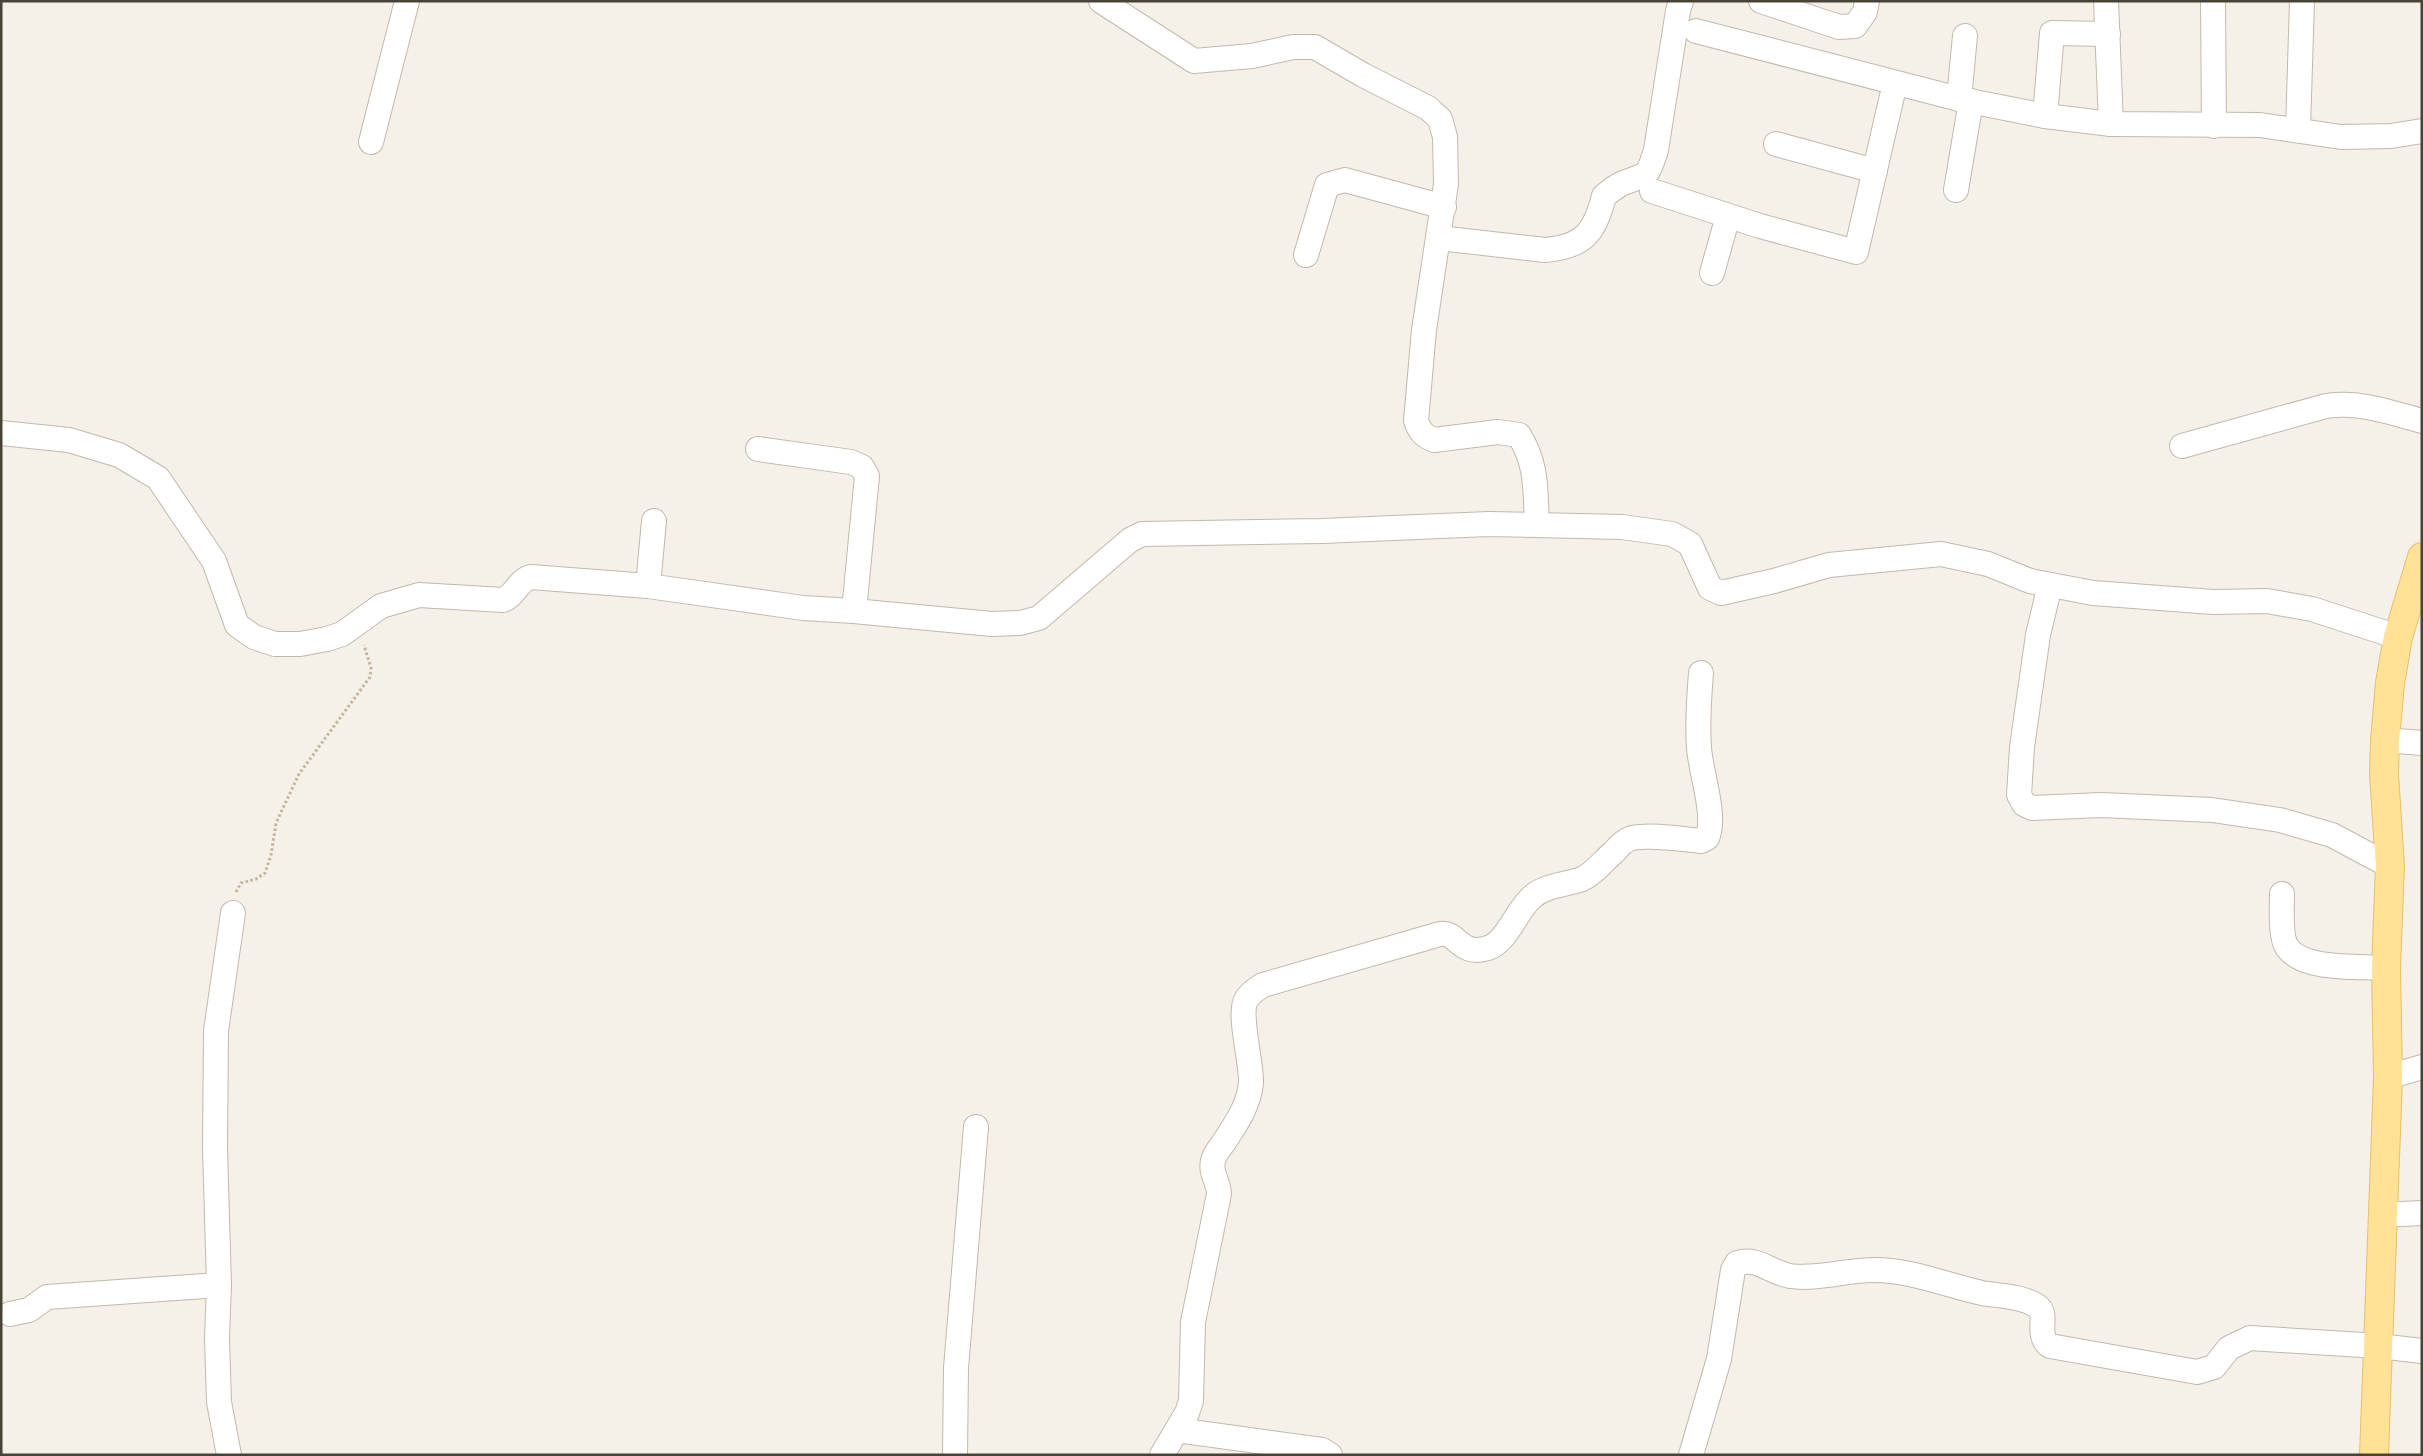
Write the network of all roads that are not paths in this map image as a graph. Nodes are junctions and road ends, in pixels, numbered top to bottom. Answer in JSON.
{"nodes":[{"id":1,"x":408,"y":1,"type":"edge"},
{"id":2,"x":1101,"y":1,"type":"edge"},
{"id":3,"x":1681,"y":1,"type":"edge"},
{"id":4,"x":1761,"y":1,"type":"edge"},
{"id":5,"x":1867,"y":1,"type":"edge"},
{"id":6,"x":2106,"y":1,"type":"edge"},
{"id":7,"x":2213,"y":1,"type":"edge"},
{"id":8,"x":2302,"y":1,"type":"edge"},
{"id":9,"x":1696,"y":31,"type":"dead end"},
{"id":10,"x":2108,"y":34,"type":"junction"},
{"id":11,"x":1965,"y":36,"type":"dead end"},
{"id":12,"x":1895,"y":83,"type":"junction"},
{"id":13,"x":1965,"y":100,"type":"junction"},
{"id":14,"x":2045,"y":116,"type":"junction"},
{"id":15,"x":2111,"y":124,"type":"junction"},
{"id":16,"x":2214,"y":126,"type":"junction"},
{"id":17,"x":2298,"y":129,"type":"junction"},
{"id":18,"x":2422,"y":131,"type":"edge"},
{"id":19,"x":372,"y":142,"type":"dead end"},
{"id":20,"x":1776,"y":144,"type":"dead end"},
{"id":21,"x":1875,"y":171,"type":"junction"},
{"id":22,"x":1956,"y":190,"type":"dead end"},
{"id":23,"x":1652,"y":191,"type":"dead end"},
{"id":24,"x":1444,"y":207,"type":"junction"},
{"id":25,"x":1728,"y":216,"type":"junction"},
{"id":26,"x":1440,"y":238,"type":"junction"},
{"id":27,"x":1306,"y":256,"type":"dead end"},
{"id":28,"x":1712,"y":273,"type":"dead end"},
{"id":29,"x":2422,"y":421,"type":"edge"},
{"id":30,"x":1,"y":434,"type":"edge"},
{"id":31,"x":2182,"y":446,"type":"dead end"},
{"id":32,"x":758,"y":449,"type":"dead end"},
{"id":33,"x":654,"y":521,"type":"dead end"},
{"id":34,"x":1537,"y":525,"type":"junction"},
{"id":35,"x":2421,"y":561,"type":"edge"},
{"id":36,"x":2050,"y":585,"type":"junction"},
{"id":37,"x":648,"y":586,"type":"junction"},
{"id":38,"x":854,"y":611,"type":"junction"},
{"id":39,"x":2398,"y":637,"type":"junction"},
{"id":40,"x":1701,"y":673,"type":"dead end"},
{"id":41,"x":2385,"y":740,"type":"junction"},
{"id":42,"x":2422,"y":743,"type":"edge"},
{"id":43,"x":2390,"y":866,"type":"junction"},
{"id":44,"x":2282,"y":894,"type":"dead end"},
{"id":45,"x":233,"y":912,"type":"road end"},
{"id":46,"x":2386,"y":968,"type":"junction"},
{"id":47,"x":2422,"y":1067,"type":"edge"},
{"id":48,"x":2388,"y":1077,"type":"junction"},
{"id":49,"x":976,"y":1127,"type":"dead end"},
{"id":50,"x":2422,"y":1213,"type":"edge"},
{"id":51,"x":2382,"y":1215,"type":"junction"},
{"id":52,"x":219,"y":1285,"type":"junction"},
{"id":53,"x":10,"y":1314,"type":"dead end"},
{"id":54,"x":2379,"y":1346,"type":"junction"},
{"id":55,"x":2422,"y":1351,"type":"edge"},
{"id":56,"x":1177,"y":1430,"type":"junction"},
{"id":57,"x":229,"y":1455,"type":"edge"},
{"id":58,"x":955,"y":1455,"type":"edge"},
{"id":59,"x":1162,"y":1455,"type":"edge"},
{"id":60,"x":1330,"y":1455,"type":"edge"},
{"id":61,"x":1691,"y":1455,"type":"edge"},
{"id":62,"x":2374,"y":1455,"type":"edge"}],
"edges":[{"from":1,"to":19,"type":"street"},
{"from":2,"to":24,"type":"street"},
{"from":3,"to":26,"type":"street"},
{"from":4,"to":5,"type":"street"},
{"from":6,"to":10,"type":"street"},
{"from":7,"to":16,"type":"street"},
{"from":8,"to":17,"type":"street"},
{"from":9,"to":12,"type":"street"},
{"from":10,"to":14,"type":"street"},
{"from":10,"to":15,"type":"street"},
{"from":11,"to":13,"type":"street"},
{"from":12,"to":13,"type":"street"},
{"from":12,"to":21,"type":"street"},
{"from":13,"to":14,"type":"street"},
{"from":13,"to":22,"type":"street"},
{"from":14,"to":15,"type":"street"},
{"from":15,"to":16,"type":"street"},
{"from":16,"to":17,"type":"street"},
{"from":17,"to":18,"type":"street"},
{"from":20,"to":21,"type":"street"},
{"from":21,"to":25,"type":"street"},
{"from":23,"to":25,"type":"street"},
{"from":24,"to":26,"type":"street"},
{"from":24,"to":27,"type":"street"},
{"from":25,"to":28,"type":"street"},
{"from":26,"to":34,"type":"street"},
{"from":29,"to":31,"type":"street"},
{"from":30,"to":37,"type":"street"},
{"from":32,"to":38,"type":"street"},
{"from":33,"to":37,"type":"street"},
{"from":34,"to":36,"type":"street"},
{"from":34,"to":38,"type":"street"},
{"from":35,"to":39,"type":"main road"},
{"from":36,"to":39,"type":"street"},
{"from":36,"to":43,"type":"street"},
{"from":37,"to":38,"type":"street"},
{"from":39,"to":41,"type":"main road"},
{"from":40,"to":56,"type":"street"},
{"from":41,"to":42,"type":"street"},
{"from":41,"to":43,"type":"main road"},
{"from":43,"to":46,"type":"main road"},
{"from":44,"to":46,"type":"street"},
{"from":45,"to":52,"type":"street"},
{"from":46,"to":48,"type":"main road"},
{"from":47,"to":48,"type":"street"},
{"from":48,"to":51,"type":"main road"},
{"from":49,"to":58,"type":"street"},
{"from":50,"to":51,"type":"street"},
{"from":51,"to":54,"type":"main road"},
{"from":52,"to":53,"type":"street"},
{"from":52,"to":57,"type":"street"},
{"from":54,"to":55,"type":"street"},
{"from":54,"to":61,"type":"street"},
{"from":54,"to":62,"type":"main road"},
{"from":56,"to":59,"type":"street"},
{"from":56,"to":60,"type":"street"}]}
